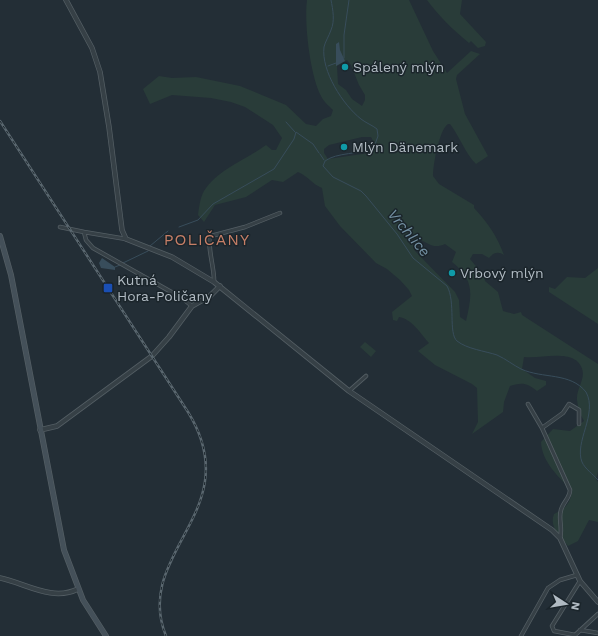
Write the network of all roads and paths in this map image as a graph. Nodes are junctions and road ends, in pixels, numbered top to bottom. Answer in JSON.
{"nodes":[{"id":1,"x":66,"y":0,"type":"edge"},
{"id":2,"x":280,"y":213,"type":"dead end"},
{"id":3,"x":60,"y":227,"type":"dead end"},
{"id":4,"x":84,"y":232,"type":"junction"},
{"id":5,"x":0,"y":236,"type":"edge"},
{"id":6,"x":126,"y":239,"type":"junction"},
{"id":7,"x":214,"y":282,"type":"junction"},
{"id":8,"x":220,"y":286,"type":"junction"},
{"id":9,"x":192,"y":306,"type":"junction"},
{"id":10,"x":366,"y":376,"type":"dead end"},
{"id":11,"x":349,"y":391,"type":"junction"},
{"id":12,"x":528,"y":404,"type":"dead end"},
{"id":13,"x":579,"y":424,"type":"dead end"},
{"id":14,"x":542,"y":428,"type":"junction"},
{"id":15,"x":40,"y":430,"type":"junction"},
{"id":16,"x":560,"y":538,"type":"junction"},
{"id":17,"x":577,"y":575,"type":"junction"},
{"id":18,"x":0,"y":578,"type":"edge"},
{"id":19,"x":580,"y":581,"type":"junction"},
{"id":20,"x":78,"y":590,"type":"junction"},
{"id":21,"x":598,"y":602,"type":"edge"},
{"id":22,"x":598,"y":614,"type":"edge"},
{"id":23,"x":580,"y":630,"type":"junction"},
{"id":24,"x":598,"y":633,"type":"edge"},
{"id":25,"x":574,"y":635,"type":"edge"},
{"id":26,"x":106,"y":636,"type":"edge"},
{"id":27,"x":521,"y":636,"type":"edge"}],
"edges":[{"from":1,"to":6,"type":"street"},
{"from":2,"to":7,"type":"street"},
{"from":3,"to":4,"type":"street"},
{"from":4,"to":6,"type":"street"},
{"from":4,"to":9,"type":"street"},
{"from":5,"to":15,"type":"main road"},
{"from":6,"to":7,"type":"street"},
{"from":7,"to":8,"type":"street"},
{"from":8,"to":9,"type":"street"},
{"from":8,"to":11,"type":"street"},
{"from":9,"to":15,"type":"street"},
{"from":10,"to":11,"type":"street"},
{"from":11,"to":16,"type":"street"},
{"from":12,"to":14,"type":"street"},
{"from":13,"to":14,"type":"street"},
{"from":14,"to":16,"type":"street"},
{"from":15,"to":20,"type":"main road"},
{"from":16,"to":17,"type":"street"},
{"from":17,"to":19,"type":"street"},
{"from":17,"to":27,"type":"street"},
{"from":18,"to":20,"type":"street"},
{"from":19,"to":21,"type":"street"},
{"from":19,"to":25,"type":"street"},
{"from":20,"to":26,"type":"main road"},
{"from":22,"to":23,"type":"street"},
{"from":23,"to":24,"type":"street"},
{"from":23,"to":25,"type":"street"}]}
